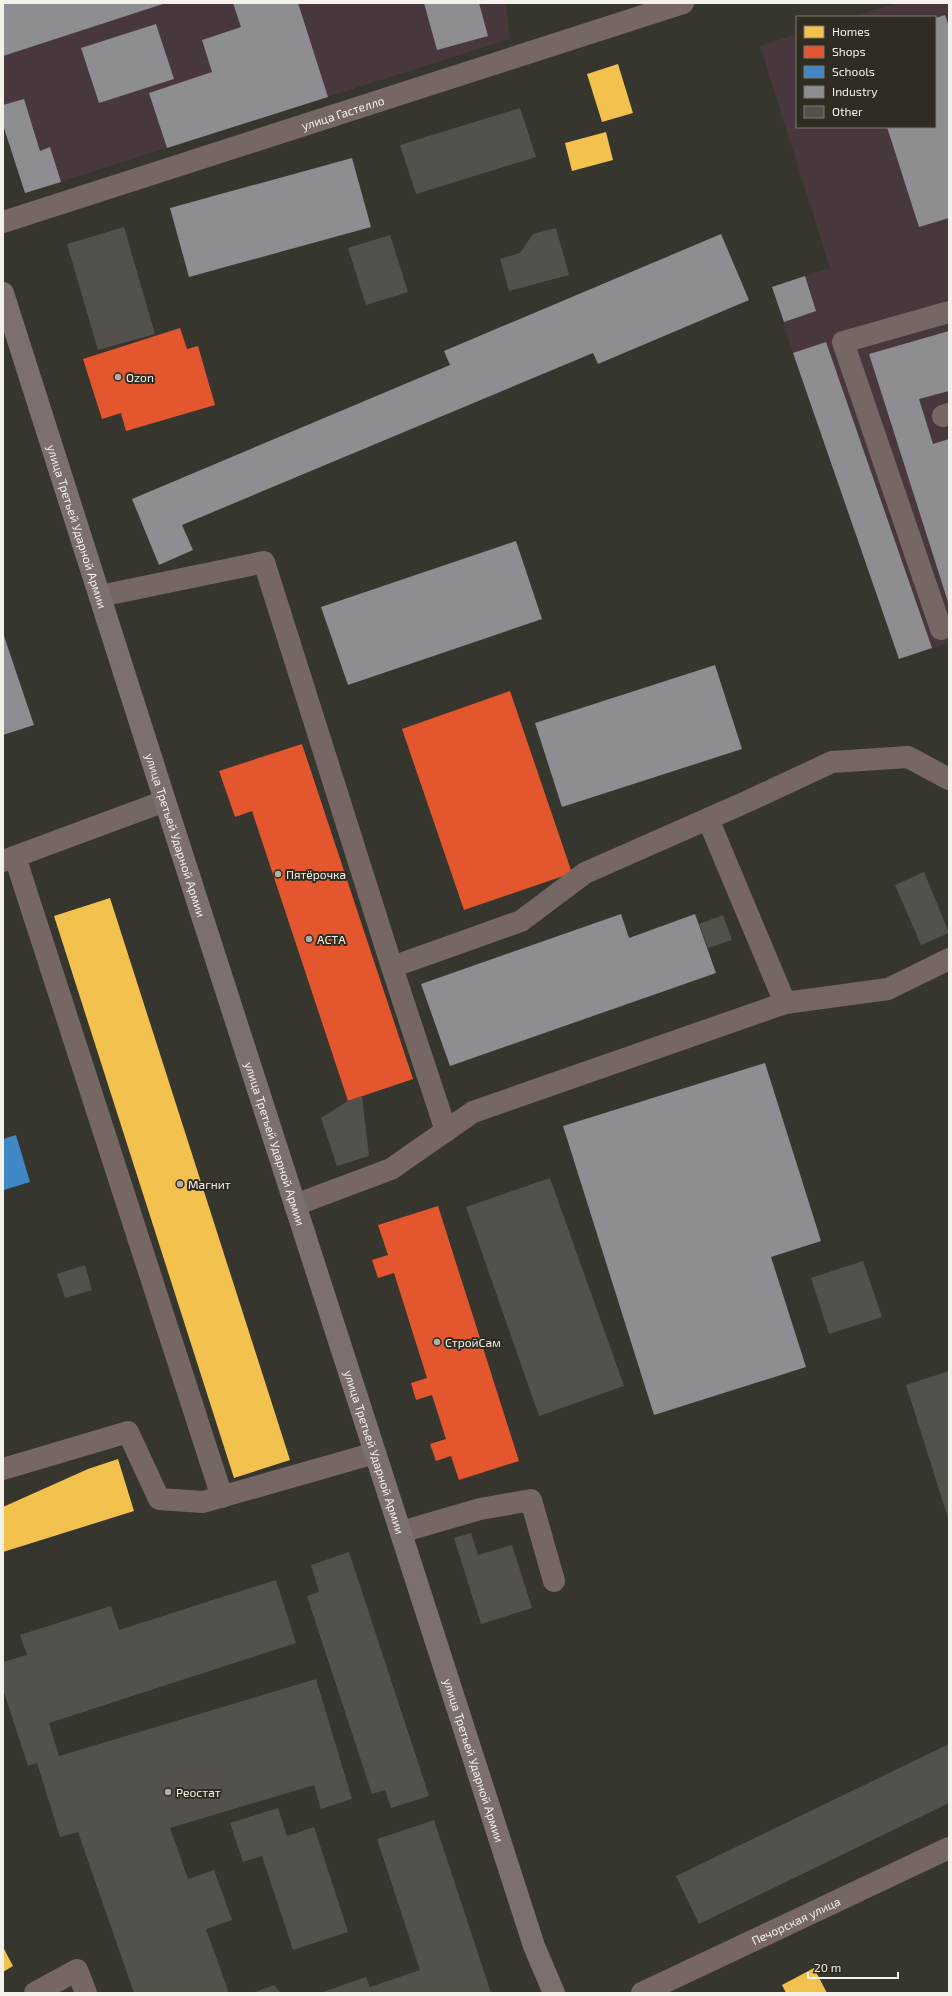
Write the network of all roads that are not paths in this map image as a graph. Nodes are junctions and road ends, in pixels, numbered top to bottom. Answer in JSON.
{"nodes":[{"id":1,"x":683,"y":3,"type":"edge"},
{"id":2,"x":3,"y":222,"type":"edge"},
{"id":3,"x":3,"y":293,"type":"edge"},
{"id":4,"x":949,"y":312,"type":"edge"},
{"id":5,"x":100,"y":596,"type":"junction"},
{"id":6,"x":941,"y":629,"type":"dead end"},
{"id":7,"x":949,"y":779,"type":"edge"},
{"id":8,"x":164,"y":801,"type":"junction"},
{"id":9,"x":708,"y":819,"type":"junction"},
{"id":10,"x":9,"y":859,"type":"edge"},
{"id":11,"x":949,"y":959,"type":"edge"},
{"id":12,"x":392,"y":966,"type":"junction"},
{"id":13,"x":785,"y":1003,"type":"junction"},
{"id":14,"x":446,"y":1131,"type":"junction"},
{"id":15,"x":295,"y":1204,"type":"junction"},
{"id":16,"x":375,"y":1453,"type":"junction"},
{"id":17,"x":3,"y":1469,"type":"edge"},
{"id":18,"x":222,"y":1497,"type":"junction"},
{"id":19,"x":401,"y":1532,"type":"junction"},
{"id":20,"x":554,"y":1581,"type":"dead end"},
{"id":21,"x":949,"y":1848,"type":"edge"},
{"id":22,"x":35,"y":1993,"type":"edge"},
{"id":23,"x":86,"y":1993,"type":"edge"},
{"id":24,"x":554,"y":1993,"type":"edge"},
{"id":25,"x":642,"y":1993,"type":"edge"}],
"edges":[{"from":1,"to":2,"type":"street","name":"улица Гастелло"},
{"from":3,"to":5,"type":"main road","name":"улица Третьей Ударной Армии"},
{"from":4,"to":6,"type":"street"},
{"from":5,"to":8,"type":"main road","name":"улица Третьей Ударной Армии"},
{"from":5,"to":12,"type":"street"},
{"from":7,"to":9,"type":"street"},
{"from":8,"to":10,"type":"street"},
{"from":8,"to":15,"type":"main road","name":"улица Третьей Ударной Армии"},
{"from":9,"to":12,"type":"street"},
{"from":9,"to":13,"type":"street"},
{"from":10,"to":18,"type":"street"},
{"from":11,"to":13,"type":"street"},
{"from":12,"to":14,"type":"street"},
{"from":13,"to":14,"type":"street"},
{"from":14,"to":15,"type":"street"},
{"from":15,"to":16,"type":"main road","name":"улица Третьей Ударной Армии"},
{"from":16,"to":18,"type":"street"},
{"from":16,"to":19,"type":"main road","name":"улица Третьей Ударной Армии"},
{"from":17,"to":18,"type":"street"},
{"from":19,"to":20,"type":"street"},
{"from":19,"to":24,"type":"main road","name":"улица Третьей Ударной Армии"},
{"from":21,"to":25,"type":"street","name":"Печорская улица"},
{"from":22,"to":23,"type":"street"}]}
